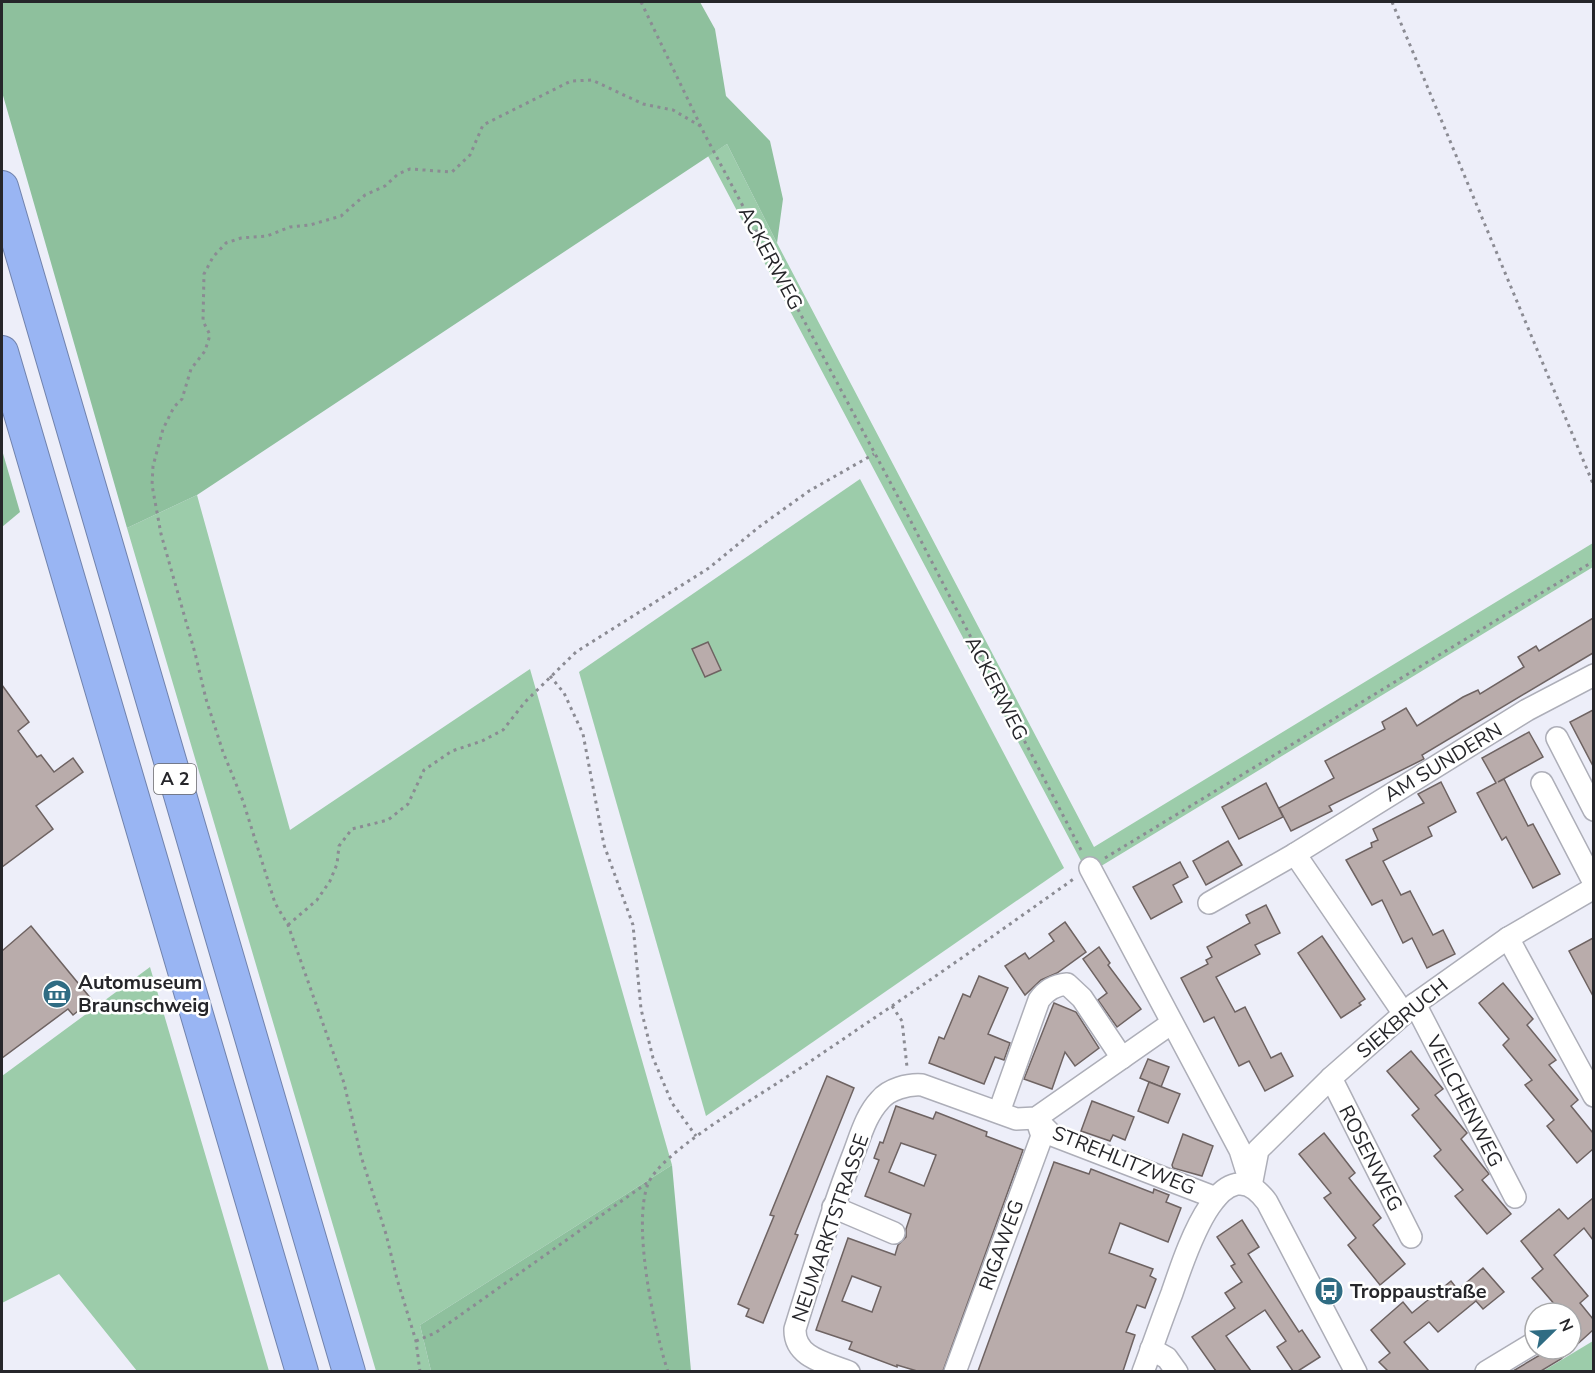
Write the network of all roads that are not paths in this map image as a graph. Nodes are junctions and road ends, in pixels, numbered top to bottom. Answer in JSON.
{"nodes":[{"id":1,"x":2,"y":187,"type":"edge"},
{"id":2,"x":2,"y":352,"type":"edge"},
{"id":3,"x":1593,"y":675,"type":"edge"},
{"id":4,"x":1557,"y":738,"type":"dead end"},
{"id":5,"x":1542,"y":783,"type":"dead end"},
{"id":6,"x":1593,"y":810,"type":"edge"},
{"id":7,"x":1295,"y":854,"type":"junction"},
{"id":8,"x":1090,"y":868,"type":"road end"},
{"id":9,"x":1593,"y":883,"type":"edge"},
{"id":10,"x":1593,"y":888,"type":"edge"},
{"id":11,"x":1209,"y":903,"type":"dead end"},
{"id":12,"x":1508,"y":938,"type":"junction"},
{"id":13,"x":1410,"y":1009,"type":"junction"},
{"id":14,"x":1172,"y":1023,"type":"junction"},
{"id":15,"x":1122,"y":1058,"type":"junction"},
{"id":16,"x":1331,"y":1078,"type":"junction"},
{"id":17,"x":1593,"y":1096,"type":"edge"},
{"id":18,"x":999,"y":1112,"type":"junction"},
{"id":19,"x":1036,"y":1118,"type":"junction"},
{"id":20,"x":1251,"y":1186,"type":"junction"},
{"id":21,"x":1515,"y":1197,"type":"dead end"},
{"id":22,"x":1215,"y":1198,"type":"junction"},
{"id":23,"x":833,"y":1207,"type":"junction"},
{"id":24,"x":894,"y":1233,"type":"dead end"},
{"id":25,"x":1411,"y":1237,"type":"dead end"},
{"id":26,"x":1151,"y":1349,"type":"junction"},
{"id":27,"x":1523,"y":1349,"type":"edge"},
{"id":28,"x":818,"y":1366,"type":"edge"},
{"id":29,"x":302,"y":1371,"type":"edge"},
{"id":30,"x":349,"y":1371,"type":"edge"},
{"id":31,"x":849,"y":1371,"type":"edge"},
{"id":32,"x":955,"y":1371,"type":"edge"},
{"id":33,"x":1143,"y":1371,"type":"edge"},
{"id":34,"x":1177,"y":1371,"type":"edge"},
{"id":35,"x":1356,"y":1371,"type":"edge"},
{"id":36,"x":1486,"y":1371,"type":"edge"}],
"edges":[{"from":1,"to":30,"type":"highway","number":"A 2"},
{"from":2,"to":29,"type":"highway","number":"A 2"},
{"from":3,"to":7,"type":"street","name":"AM SUNDERN"},
{"from":4,"to":6,"type":"street"},
{"from":5,"to":9,"type":"street"},
{"from":7,"to":11,"type":"street","name":"AM SUNDERN"},
{"from":7,"to":13,"type":"street"},
{"from":8,"to":14,"type":"street"},
{"from":10,"to":12,"type":"street","name":"SIEKBRUCH"},
{"from":12,"to":13,"type":"street","name":"SIEKBRUCH"},
{"from":12,"to":17,"type":"street"},
{"from":13,"to":16,"type":"street","name":"SIEKBRUCH"},
{"from":13,"to":21,"type":"street","name":"VEILCHENWEG"},
{"from":14,"to":15,"type":"street"},
{"from":14,"to":20,"type":"street"},
{"from":15,"to":18,"type":"street"},
{"from":15,"to":19,"type":"street"},
{"from":16,"to":20,"type":"street","name":"SIEKBRUCH"},
{"from":16,"to":25,"type":"street","name":"ROSENWEG"},
{"from":18,"to":19,"type":"street"},
{"from":18,"to":23,"type":"street","name":"NEUMARKTSTRASSE"},
{"from":19,"to":22,"type":"street","name":"STREHLITZWEG"},
{"from":19,"to":32,"type":"street","name":"RIGAWEG"},
{"from":20,"to":22,"type":"street"},
{"from":20,"to":35,"type":"street"},
{"from":22,"to":26,"type":"street"},
{"from":23,"to":24,"type":"street"},
{"from":23,"to":28,"type":"street","name":"NEUMARKTSTRASSE"},
{"from":26,"to":33,"type":"street"},
{"from":26,"to":34,"type":"street"},
{"from":27,"to":36,"type":"street"},
{"from":28,"to":31,"type":"street","name":"NEUMARKTSTRASSE"}]}
